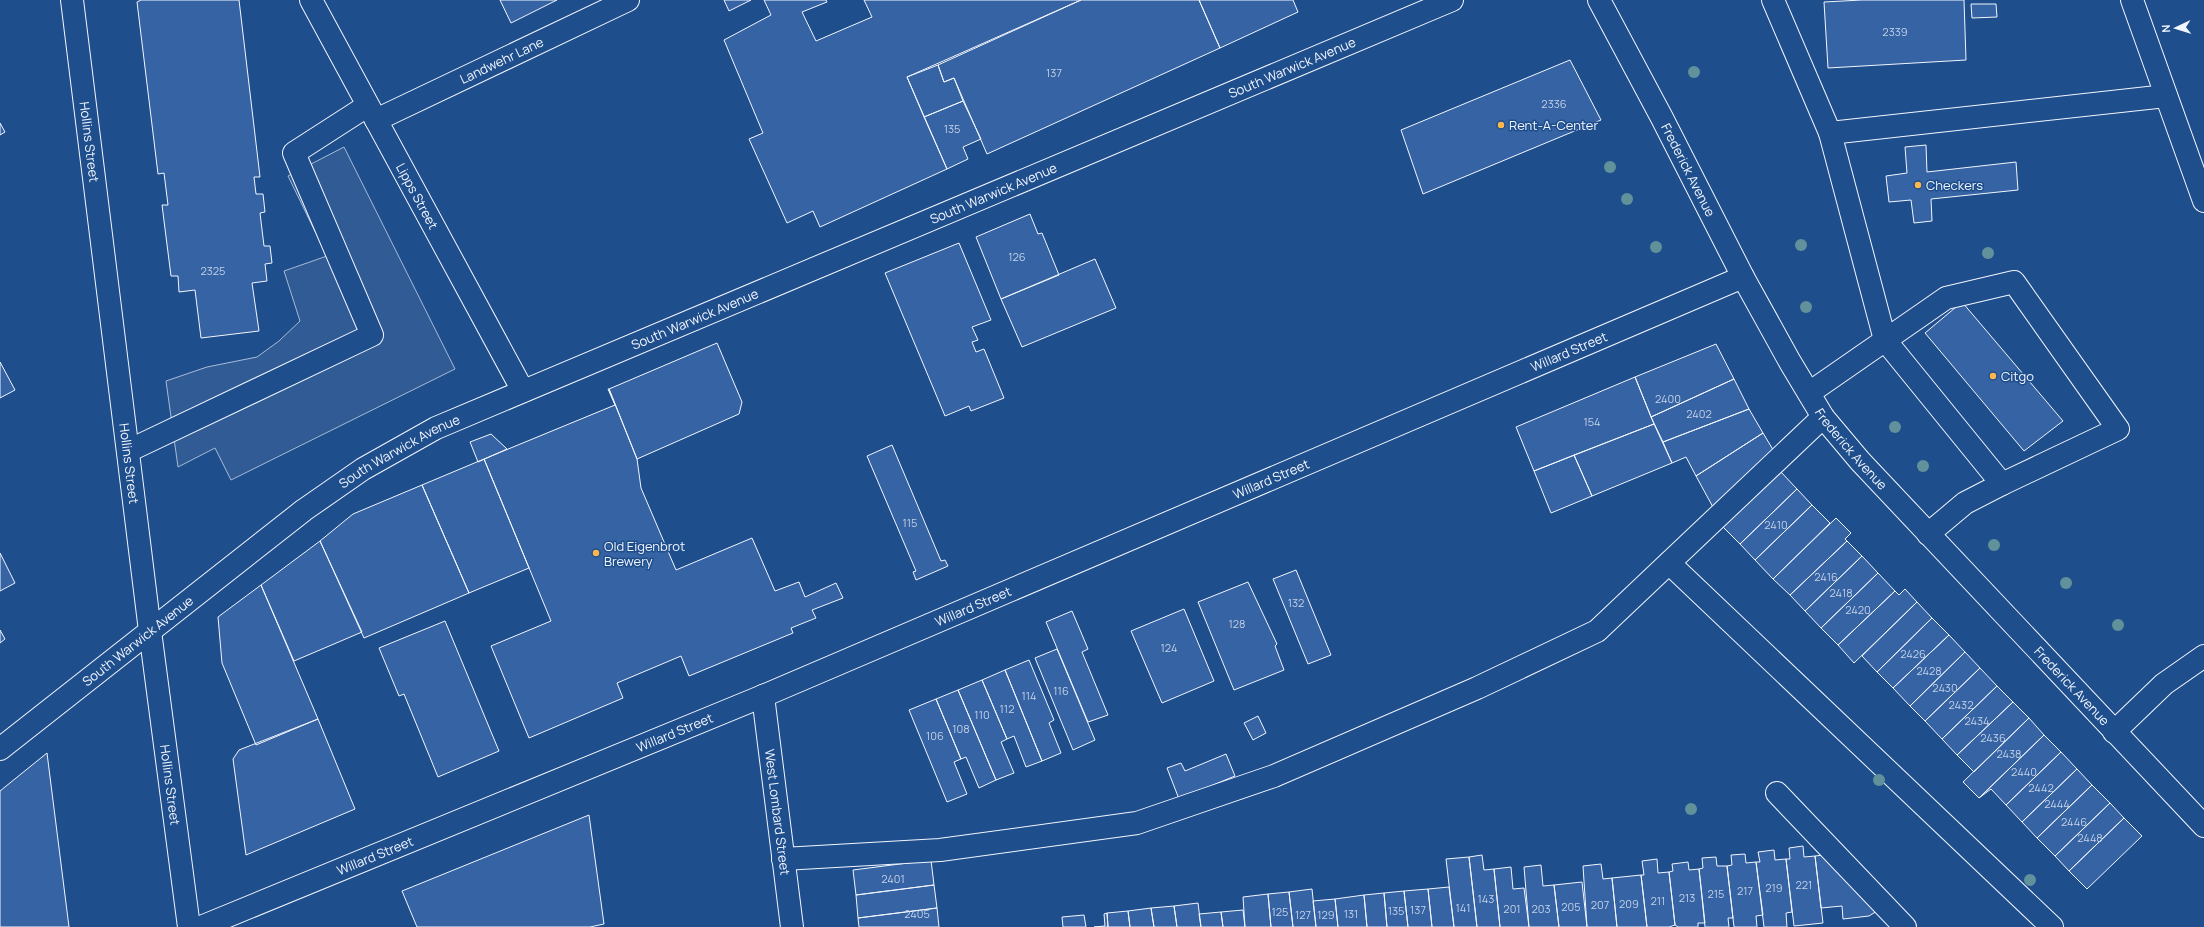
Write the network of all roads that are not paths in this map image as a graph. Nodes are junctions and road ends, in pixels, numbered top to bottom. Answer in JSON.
{"nodes":[{"id":1,"x":72,"y":0,"type":"edge"},
{"id":2,"x":311,"y":0,"type":"edge"},
{"id":3,"x":628,"y":0,"type":"edge"},
{"id":4,"x":1452,"y":0,"type":"edge"},
{"id":5,"x":1599,"y":0,"type":"edge"},
{"id":6,"x":1773,"y":0,"type":"edge"},
{"id":7,"x":2132,"y":0,"type":"edge"},
{"id":8,"x":2166,"y":96,"type":"junction"},
{"id":9,"x":371,"y":113,"type":"junction"},
{"id":10,"x":1830,"y":133,"type":"junction"},
{"id":11,"x":2204,"y":201,"type":"edge"},
{"id":12,"x":1742,"y":278,"type":"junction"},
{"id":13,"x":1885,"y":340,"type":"junction"},
{"id":14,"x":523,"y":391,"type":"junction"},
{"id":15,"x":1809,"y":393,"type":"junction"},
{"id":16,"x":1823,"y":417,"type":"junction"},
{"id":17,"x":128,"y":451,"type":"junction"},
{"id":18,"x":2002,"y":484,"type":"junction"},
{"id":19,"x":1928,"y":534,"type":"junction"},
{"id":20,"x":1669,"y":563,"type":"junction"},
{"id":21,"x":150,"y":631,"type":"junction"},
{"id":22,"x":2204,"y":656,"type":"edge"},
{"id":23,"x":763,"y":696,"type":"junction"},
{"id":24,"x":2114,"y":732,"type":"junction"},
{"id":25,"x":0,"y":748,"type":"edge"},
{"id":26,"x":1777,"y":794,"type":"dead end"},
{"id":27,"x":2204,"y":826,"type":"edge"},
{"id":28,"x":784,"y":859,"type":"junction"},
{"id":29,"x":189,"y":927,"type":"edge"},
{"id":30,"x":201,"y":927,"type":"edge"},
{"id":31,"x":792,"y":927,"type":"edge"},
{"id":32,"x":1905,"y":927,"type":"edge"},
{"id":33,"x":2052,"y":927,"type":"edge"}],
"edges":[{"from":1,"to":17,"type":"street","name":"Hollins Street"},
{"from":2,"to":9,"type":"street","name":"Lipps Street"},
{"from":3,"to":9,"type":"street","name":"Landwehr Lane"},
{"from":4,"to":14,"type":"street","name":"South Warwick Avenue"},
{"from":5,"to":12,"type":"street","name":"Frederick Avenue"},
{"from":6,"to":10,"type":"street"},
{"from":7,"to":8,"type":"street"},
{"from":8,"to":10,"type":"street"},
{"from":8,"to":11,"type":"street"},
{"from":9,"to":14,"type":"street","name":"Lipps Street"},
{"from":9,"to":17,"type":"street","name":"Landwehr Lane"},
{"from":10,"to":13,"type":"street"},
{"from":12,"to":15,"type":"street","name":"Frederick Avenue"},
{"from":12,"to":23,"type":"street","name":"Willard Street"},
{"from":13,"to":15,"type":"street"},
{"from":13,"to":18,"type":"street"},
{"from":13,"to":18,"type":"street"},
{"from":14,"to":21,"type":"street","name":"South Warwick Avenue"},
{"from":15,"to":16,"type":"street","name":"Frederick Avenue"},
{"from":16,"to":19,"type":"street","name":"Frederick Avenue"},
{"from":16,"to":20,"type":"street"},
{"from":17,"to":21,"type":"street","name":"Hollins Street"},
{"from":18,"to":19,"type":"street"},
{"from":19,"to":24,"type":"street","name":"Frederick Avenue"},
{"from":20,"to":28,"type":"street"},
{"from":20,"to":33,"type":"street"},
{"from":21,"to":25,"type":"street","name":"South Warwick Avenue"},
{"from":21,"to":29,"type":"street","name":"Hollins Street"},
{"from":22,"to":24,"type":"street"},
{"from":23,"to":28,"type":"street","name":"West Lombard Street"},
{"from":23,"to":30,"type":"street","name":"Willard Street"},
{"from":24,"to":27,"type":"street","name":"Frederick Avenue"},
{"from":26,"to":32,"type":"street"},
{"from":28,"to":31,"type":"street","name":"West Lombard Street"}]}
